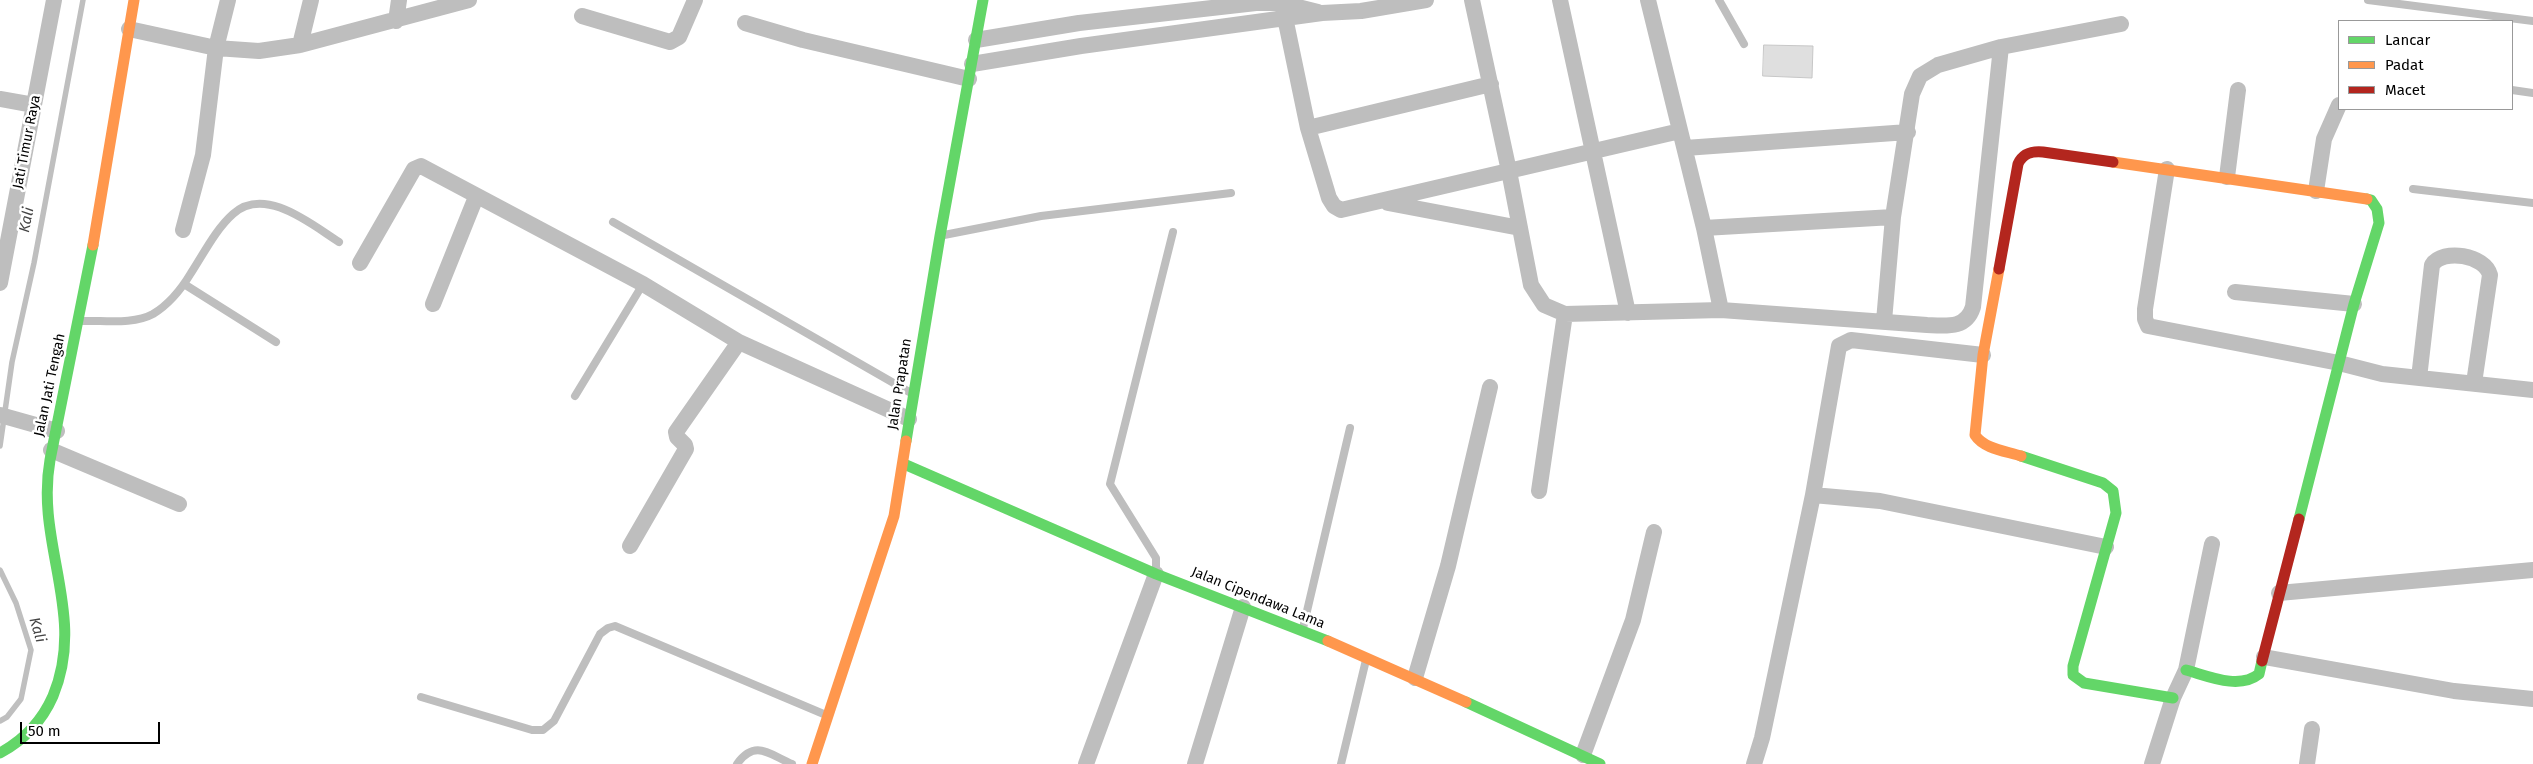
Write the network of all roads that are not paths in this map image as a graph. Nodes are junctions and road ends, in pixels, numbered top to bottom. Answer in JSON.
{"nodes":[{"id":1,"x":54,"y":0,"type":"edge"},
{"id":2,"x":134,"y":0,"type":"edge"},
{"id":3,"x":228,"y":0,"type":"edge"},
{"id":4,"x":311,"y":0,"type":"edge"},
{"id":5,"x":399,"y":0,"type":"edge"},
{"id":6,"x":469,"y":0,"type":"edge"},
{"id":7,"x":695,"y":0,"type":"edge"},
{"id":8,"x":983,"y":0,"type":"edge"},
{"id":9,"x":1426,"y":0,"type":"edge"},
{"id":10,"x":1472,"y":0,"type":"edge"},
{"id":11,"x":1560,"y":0,"type":"edge"},
{"id":12,"x":1648,"y":0,"type":"edge"},
{"id":13,"x":1719,"y":0,"type":"edge"},
{"id":14,"x":2368,"y":0,"type":"edge"},
{"id":15,"x":1282,"y":3,"type":"junction"},
{"id":16,"x":1322,"y":13,"type":"junction"},
{"id":17,"x":582,"y":16,"type":"dead end"},
{"id":18,"x":1135,"y":16,"type":"junction"},
{"id":19,"x":1285,"y":20,"type":"junction"},
{"id":20,"x":396,"y":21,"type":"junction"},
{"id":21,"x":2533,"y":21,"type":"edge"},
{"id":22,"x":745,"y":23,"type":"dead end"},
{"id":23,"x":2121,"y":24,"type":"dead end"},
{"id":24,"x":129,"y":29,"type":"junction"},
{"id":25,"x":1139,"y":39,"type":"junction"},
{"id":26,"x":976,"y":40,"type":"junction"},
{"id":27,"x":1744,"y":44,"type":"dead end"},
{"id":28,"x":300,"y":45,"type":"junction"},
{"id":29,"x":2001,"y":46,"type":"junction"},
{"id":30,"x":216,"y":48,"type":"junction"},
{"id":31,"x":971,"y":72,"type":"junction"},
{"id":32,"x":1491,"y":84,"type":"junction"},
{"id":33,"x":2238,"y":90,"type":"dead end"},
{"id":34,"x":2513,"y":90,"type":"edge"},
{"id":35,"x":2533,"y":93,"type":"edge"},
{"id":36,"x":0,"y":99,"type":"edge"},
{"id":37,"x":34,"y":105,"type":"junction"},
{"id":38,"x":2338,"y":107,"type":"edge"},
{"id":39,"x":1308,"y":128,"type":"junction"},
{"id":40,"x":1680,"y":131,"type":"junction"},
{"id":41,"x":1908,"y":132,"type":"junction"},
{"id":42,"x":1685,"y":148,"type":"junction"},
{"id":43,"x":1592,"y":151,"type":"junction"},
{"id":44,"x":2167,"y":169,"type":"junction"},
{"id":45,"x":1510,"y":171,"type":"junction"},
{"id":46,"x":2227,"y":177,"type":"junction"},
{"id":47,"x":2413,"y":190,"type":"dead end"},
{"id":48,"x":2316,"y":191,"type":"junction"},
{"id":49,"x":1231,"y":193,"type":"dead end"},
{"id":50,"x":476,"y":196,"type":"junction"},
{"id":51,"x":1381,"y":202,"type":"junction"},
{"id":52,"x":2533,"y":203,"type":"edge"},
{"id":53,"x":1893,"y":217,"type":"junction"},
{"id":54,"x":613,"y":222,"type":"dead end"},
{"id":55,"x":1520,"y":228,"type":"junction"},
{"id":56,"x":1704,"y":228,"type":"junction"},
{"id":57,"x":183,"y":230,"type":"dead end"},
{"id":58,"x":1173,"y":232,"type":"dead end"},
{"id":59,"x":940,"y":236,"type":"junction"},
{"id":60,"x":339,"y":242,"type":"dead end"},
{"id":61,"x":360,"y":263,"type":"dead end"},
{"id":62,"x":0,"y":284,"type":"edge"},
{"id":63,"x":184,"y":284,"type":"junction"},
{"id":64,"x":643,"y":284,"type":"junction"},
{"id":65,"x":2235,"y":292,"type":"dead end"},
{"id":66,"x":433,"y":304,"type":"dead end"},
{"id":67,"x":2354,"y":304,"type":"junction"},
{"id":68,"x":1721,"y":310,"type":"junction"},
{"id":69,"x":1628,"y":313,"type":"junction"},
{"id":70,"x":1565,"y":314,"type":"junction"},
{"id":71,"x":79,"y":321,"type":"junction"},
{"id":72,"x":1884,"y":321,"type":"junction"},
{"id":73,"x":276,"y":342,"type":"dead end"},
{"id":74,"x":739,"y":342,"type":"junction"},
{"id":75,"x":1983,"y":355,"type":"junction"},
{"id":76,"x":2339,"y":363,"type":"junction"},
{"id":77,"x":2419,"y":378,"type":"junction"},
{"id":78,"x":2474,"y":383,"type":"junction"},
{"id":79,"x":1490,"y":387,"type":"dead end"},
{"id":80,"x":2533,"y":390,"type":"edge"},
{"id":81,"x":912,"y":394,"type":"junction"},
{"id":82,"x":575,"y":396,"type":"dead end"},
{"id":83,"x":7,"y":417,"type":"edge"},
{"id":84,"x":909,"y":419,"type":"junction"},
{"id":85,"x":1350,"y":428,"type":"dead end"},
{"id":86,"x":57,"y":431,"type":"junction"},
{"id":87,"x":51,"y":450,"type":"junction"},
{"id":88,"x":904,"y":464,"type":"junction"},
{"id":89,"x":1539,"y":491,"type":"dead end"},
{"id":90,"x":1813,"y":495,"type":"junction"},
{"id":91,"x":179,"y":504,"type":"dead end"},
{"id":92,"x":1654,"y":532,"type":"dead end"},
{"id":93,"x":2212,"y":544,"type":"dead end"},
{"id":94,"x":630,"y":546,"type":"dead end"},
{"id":95,"x":2106,"y":547,"type":"junction"},
{"id":96,"x":2533,"y":570,"type":"edge"},
{"id":97,"x":1156,"y":574,"type":"junction"},
{"id":98,"x":2279,"y":593,"type":"junction"},
{"id":99,"x":1243,"y":607,"type":"junction"},
{"id":100,"x":1302,"y":630,"type":"junction"},
{"id":101,"x":1366,"y":658,"type":"junction"},
{"id":102,"x":2264,"y":658,"type":"junction"},
{"id":103,"x":2186,"y":670,"type":"junction"},
{"id":104,"x":1415,"y":678,"type":"junction"},
{"id":105,"x":422,"y":697,"type":"dead end"},
{"id":106,"x":2173,"y":698,"type":"junction"},
{"id":107,"x":2533,"y":699,"type":"edge"},
{"id":108,"x":828,"y":716,"type":"junction"},
{"id":109,"x":2312,"y":729,"type":"dead end"},
{"id":110,"x":0,"y":753,"type":"edge"},
{"id":111,"x":1583,"y":755,"type":"junction"},
{"id":112,"x":737,"y":764,"type":"edge"},
{"id":113,"x":792,"y":764,"type":"edge"},
{"id":114,"x":812,"y":764,"type":"edge"},
{"id":115,"x":1086,"y":764,"type":"edge"},
{"id":116,"x":1195,"y":764,"type":"edge"},
{"id":117,"x":1341,"y":764,"type":"edge"},
{"id":118,"x":1600,"y":764,"type":"edge"},
{"id":119,"x":1754,"y":764,"type":"edge"},
{"id":120,"x":2152,"y":764,"type":"edge"},
{"id":121,"x":2307,"y":764,"type":"edge"}],
"edges":[{"from":1,"to":37,"type":"street","name":"Jati Timur Raya"},
{"from":2,"to":24,"type":"street","name":"Jalan Jati Tengah"},
{"from":3,"to":30,"type":"street"},
{"from":4,"to":28,"type":"street"},
{"from":5,"to":20,"type":"street"},
{"from":6,"to":20,"type":"street"},
{"from":7,"to":17,"type":"street"},
{"from":8,"to":26,"type":"street","name":"Jalan Prapatan"},
{"from":9,"to":16,"type":"street"},
{"from":10,"to":32,"type":"street"},
{"from":11,"to":43,"type":"street"},
{"from":12,"to":40,"type":"street"},
{"from":13,"to":27,"type":"lane"},
{"from":14,"to":21,"type":"lane"},
{"from":15,"to":16,"type":"street"},
{"from":15,"to":18,"type":"street"},
{"from":15,"to":19,"type":"street"},
{"from":16,"to":19,"type":"street"},
{"from":18,"to":25,"type":"street"},
{"from":18,"to":26,"type":"street"},
{"from":19,"to":25,"type":"street"},
{"from":19,"to":39,"type":"street"},
{"from":20,"to":28,"type":"street"},
{"from":22,"to":31,"type":"street"},
{"from":23,"to":29,"type":"street"},
{"from":24,"to":30,"type":"street"},
{"from":24,"to":71,"type":"street","name":"Jalan Jati Tengah"},
{"from":25,"to":31,"type":"street"},
{"from":26,"to":31,"type":"street","name":"Jalan Prapatan"},
{"from":28,"to":30,"type":"street"},
{"from":29,"to":41,"type":"street"},
{"from":29,"to":72,"type":"street"},
{"from":30,"to":57,"type":"street"},
{"from":31,"to":59,"type":"street","name":"Jalan Prapatan"},
{"from":32,"to":39,"type":"street"},
{"from":32,"to":45,"type":"street"},
{"from":33,"to":46,"type":"street"},
{"from":34,"to":35,"type":"lane"},
{"from":36,"to":37,"type":"street"},
{"from":37,"to":62,"type":"street","name":"Jati Timur Raya"},
{"from":38,"to":48,"type":"street"},
{"from":39,"to":51,"type":"street"},
{"from":40,"to":42,"type":"street"},
{"from":40,"to":43,"type":"street"},
{"from":41,"to":42,"type":"street"},
{"from":41,"to":53,"type":"street"},
{"from":42,"to":56,"type":"street"},
{"from":43,"to":45,"type":"street"},
{"from":43,"to":69,"type":"street"},
{"from":44,"to":46,"type":"street"},
{"from":44,"to":75,"type":"street"},
{"from":44,"to":76,"type":"street"},
{"from":45,"to":51,"type":"street"},
{"from":45,"to":55,"type":"street"},
{"from":46,"to":48,"type":"street"},
{"from":47,"to":52,"type":"lane"},
{"from":48,"to":67,"type":"street"},
{"from":49,"to":59,"type":"lane"},
{"from":50,"to":61,"type":"street"},
{"from":50,"to":64,"type":"street"},
{"from":50,"to":66,"type":"street"},
{"from":51,"to":55,"type":"street"},
{"from":53,"to":56,"type":"street"},
{"from":53,"to":72,"type":"street"},
{"from":54,"to":81,"type":"lane"},
{"from":55,"to":70,"type":"street"},
{"from":56,"to":68,"type":"street"},
{"from":58,"to":97,"type":"lane"},
{"from":59,"to":81,"type":"street","name":"Jalan Prapatan"},
{"from":60,"to":63,"type":"lane"},
{"from":63,"to":71,"type":"lane"},
{"from":63,"to":73,"type":"lane"},
{"from":64,"to":74,"type":"street"},
{"from":64,"to":82,"type":"lane"},
{"from":65,"to":67,"type":"street"},
{"from":67,"to":76,"type":"street"},
{"from":68,"to":69,"type":"street"},
{"from":68,"to":72,"type":"street"},
{"from":69,"to":70,"type":"street"},
{"from":70,"to":89,"type":"street"},
{"from":71,"to":86,"type":"street","name":"Jalan Jati Tengah"},
{"from":74,"to":84,"type":"street"},
{"from":74,"to":94,"type":"street"},
{"from":75,"to":90,"type":"street"},
{"from":75,"to":95,"type":"street"},
{"from":76,"to":77,"type":"street"},
{"from":76,"to":98,"type":"street"},
{"from":77,"to":78,"type":"street"},
{"from":77,"to":78,"type":"street"},
{"from":78,"to":80,"type":"street"},
{"from":79,"to":104,"type":"street"},
{"from":81,"to":84,"type":"street","name":"Jalan Prapatan"},
{"from":83,"to":86,"type":"street"},
{"from":84,"to":88,"type":"street","name":"Jalan Prapatan"},
{"from":85,"to":100,"type":"lane"},
{"from":86,"to":87,"type":"street","name":"Jalan Jati Tengah"},
{"from":87,"to":91,"type":"street"},
{"from":87,"to":110,"type":"street","name":"Jalan Jati Tengah"},
{"from":88,"to":97,"type":"street","name":"Jalan Cipendawa Lama"},
{"from":88,"to":108,"type":"street","name":"Jalan Prapatan"},
{"from":90,"to":95,"type":"street"},
{"from":90,"to":119,"type":"street"},
{"from":92,"to":111,"type":"street"},
{"from":93,"to":103,"type":"street"},
{"from":95,"to":106,"type":"street"},
{"from":96,"to":98,"type":"street"},
{"from":97,"to":99,"type":"street","name":"Jalan Cipendawa Lama"},
{"from":97,"to":115,"type":"street"},
{"from":98,"to":102,"type":"street"},
{"from":99,"to":100,"type":"street","name":"Jalan Cipendawa Lama"},
{"from":99,"to":116,"type":"street"},
{"from":100,"to":101,"type":"street","name":"Jalan Cipendawa Lama"},
{"from":101,"to":104,"type":"street","name":"Jalan Cipendawa Lama"},
{"from":101,"to":117,"type":"lane"},
{"from":102,"to":103,"type":"street"},
{"from":102,"to":107,"type":"street"},
{"from":103,"to":106,"type":"street"},
{"from":104,"to":111,"type":"street","name":"Jalan Cipendawa Lama"},
{"from":105,"to":108,"type":"lane"},
{"from":106,"to":120,"type":"street"},
{"from":108,"to":114,"type":"street","name":"Jalan Prapatan"},
{"from":109,"to":121,"type":"street"},
{"from":111,"to":118,"type":"street","name":"Jalan Cipendawa Lama"},
{"from":112,"to":113,"type":"lane"}]}
